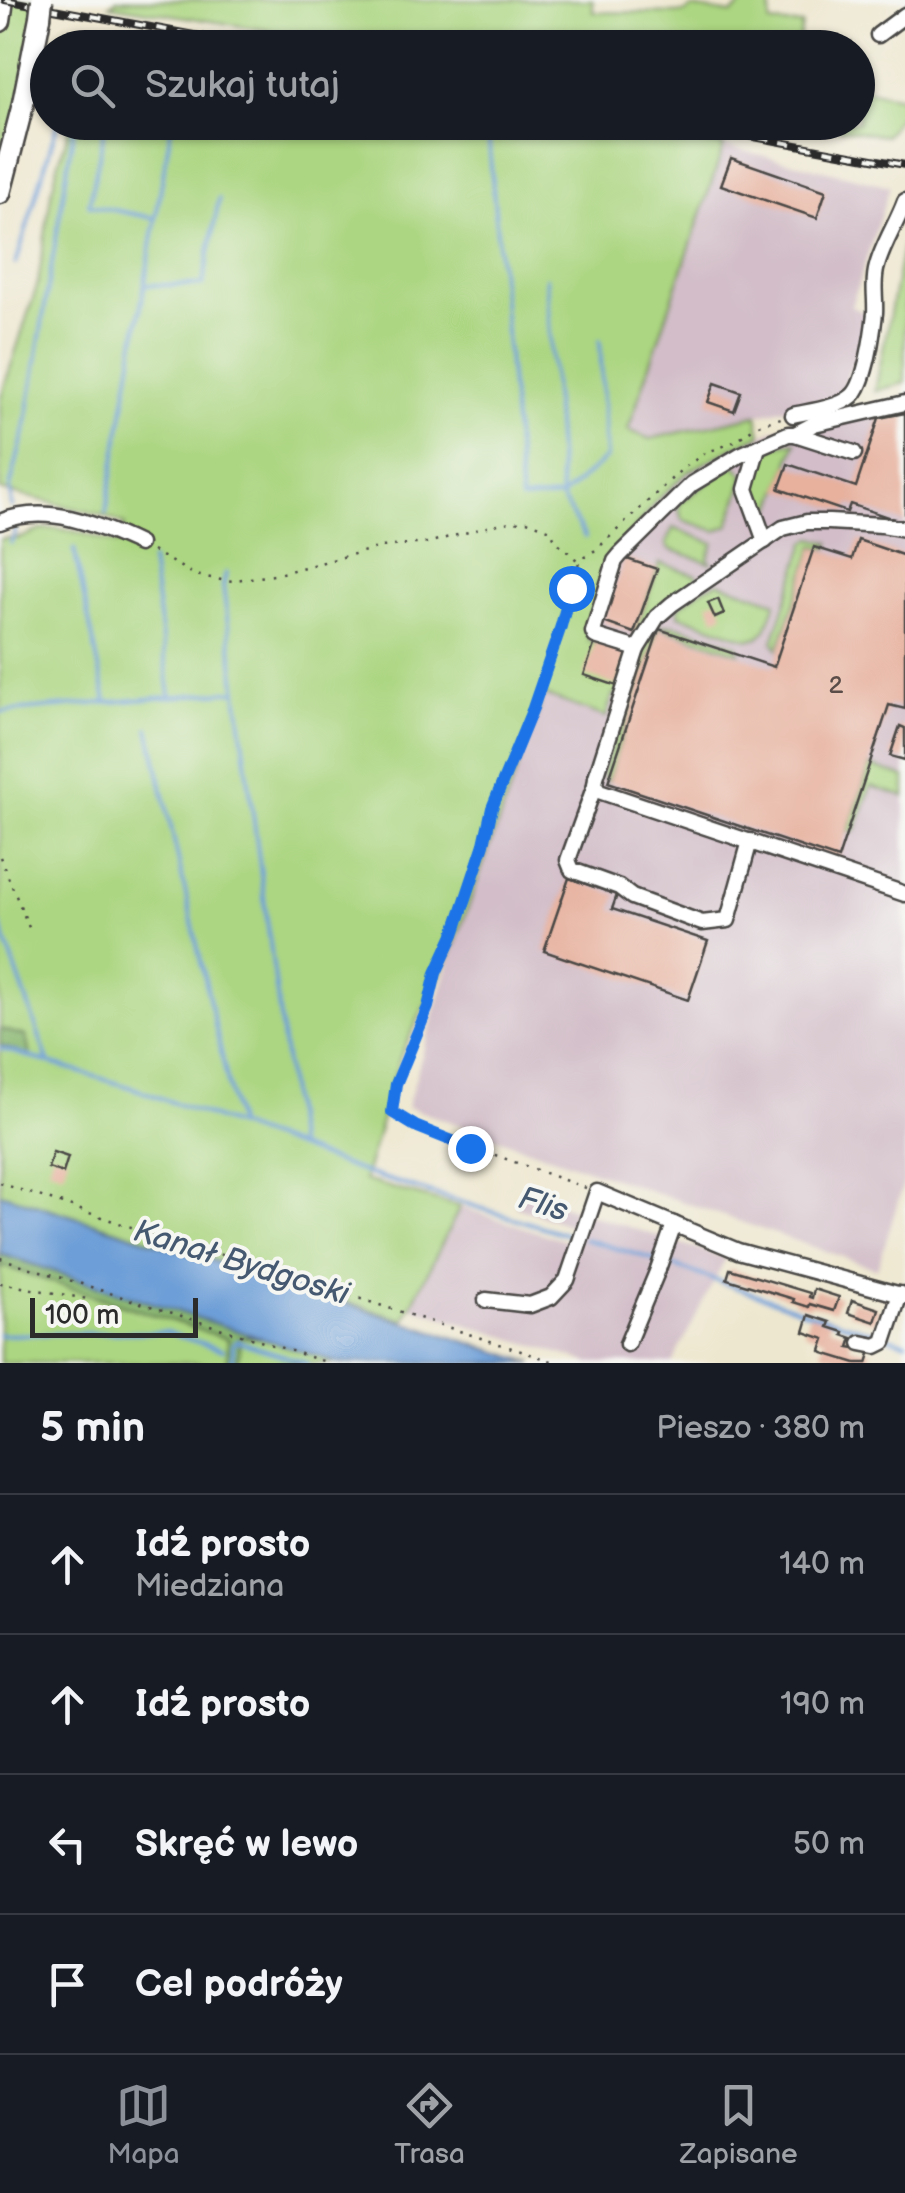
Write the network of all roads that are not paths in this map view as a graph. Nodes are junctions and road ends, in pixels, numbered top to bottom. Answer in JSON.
{"nodes":[{"id":1,"x":905,"y":16,"type":"edge"},
{"id":2,"x":878,"y":35,"type":"dead end"},
{"id":3,"x":30,"y":66,"type":"edge"},
{"id":4,"x":0,"y":194,"type":"edge"},
{"id":5,"x":905,"y":201,"type":"edge"},
{"id":6,"x":905,"y":402,"type":"edge"},
{"id":7,"x":793,"y":415,"type":"dead end"},
{"id":8,"x":795,"y":434,"type":"junction"},
{"id":9,"x":758,"y":447,"type":"junction"},
{"id":10,"x":854,"y":453,"type":"dead end"},
{"id":11,"x":0,"y":522,"type":"edge"},
{"id":12,"x":905,"y":529,"type":"edge"},
{"id":13,"x":765,"y":541,"type":"junction"},
{"id":14,"x":139,"y":544,"type":"road end"},
{"id":15,"x":637,"y":649,"type":"junction"},
{"id":16,"x":595,"y":785,"type":"junction"},
{"id":17,"x":750,"y":841,"type":"junction"},
{"id":18,"x":905,"y":894,"type":"edge"},
{"id":19,"x":674,"y":1224,"type":"junction"},
{"id":20,"x":902,"y":1295,"type":"edge"},
{"id":21,"x":486,"y":1300,"type":"dead end"},
{"id":22,"x":861,"y":1343,"type":"dead end"},
{"id":23,"x":626,"y":1344,"type":"dead end"}],
"edges":[{"from":1,"to":2,"type":"street"},
{"from":3,"to":4,"type":"highway"},
{"from":5,"to":7,"type":"street"},
{"from":6,"to":8,"type":"street"},
{"from":8,"to":9,"type":"street"},
{"from":8,"to":10,"type":"street"},
{"from":9,"to":13,"type":"street"},
{"from":9,"to":15,"type":"street"},
{"from":11,"to":14,"type":"street"},
{"from":12,"to":13,"type":"street"},
{"from":13,"to":15,"type":"street"},
{"from":15,"to":16,"type":"street"},
{"from":16,"to":17,"type":"street"},
{"from":16,"to":17,"type":"street"},
{"from":17,"to":18,"type":"street"},
{"from":19,"to":20,"type":"street"},
{"from":19,"to":21,"type":"street"},
{"from":19,"to":23,"type":"street"},
{"from":20,"to":22,"type":"street"}]}
